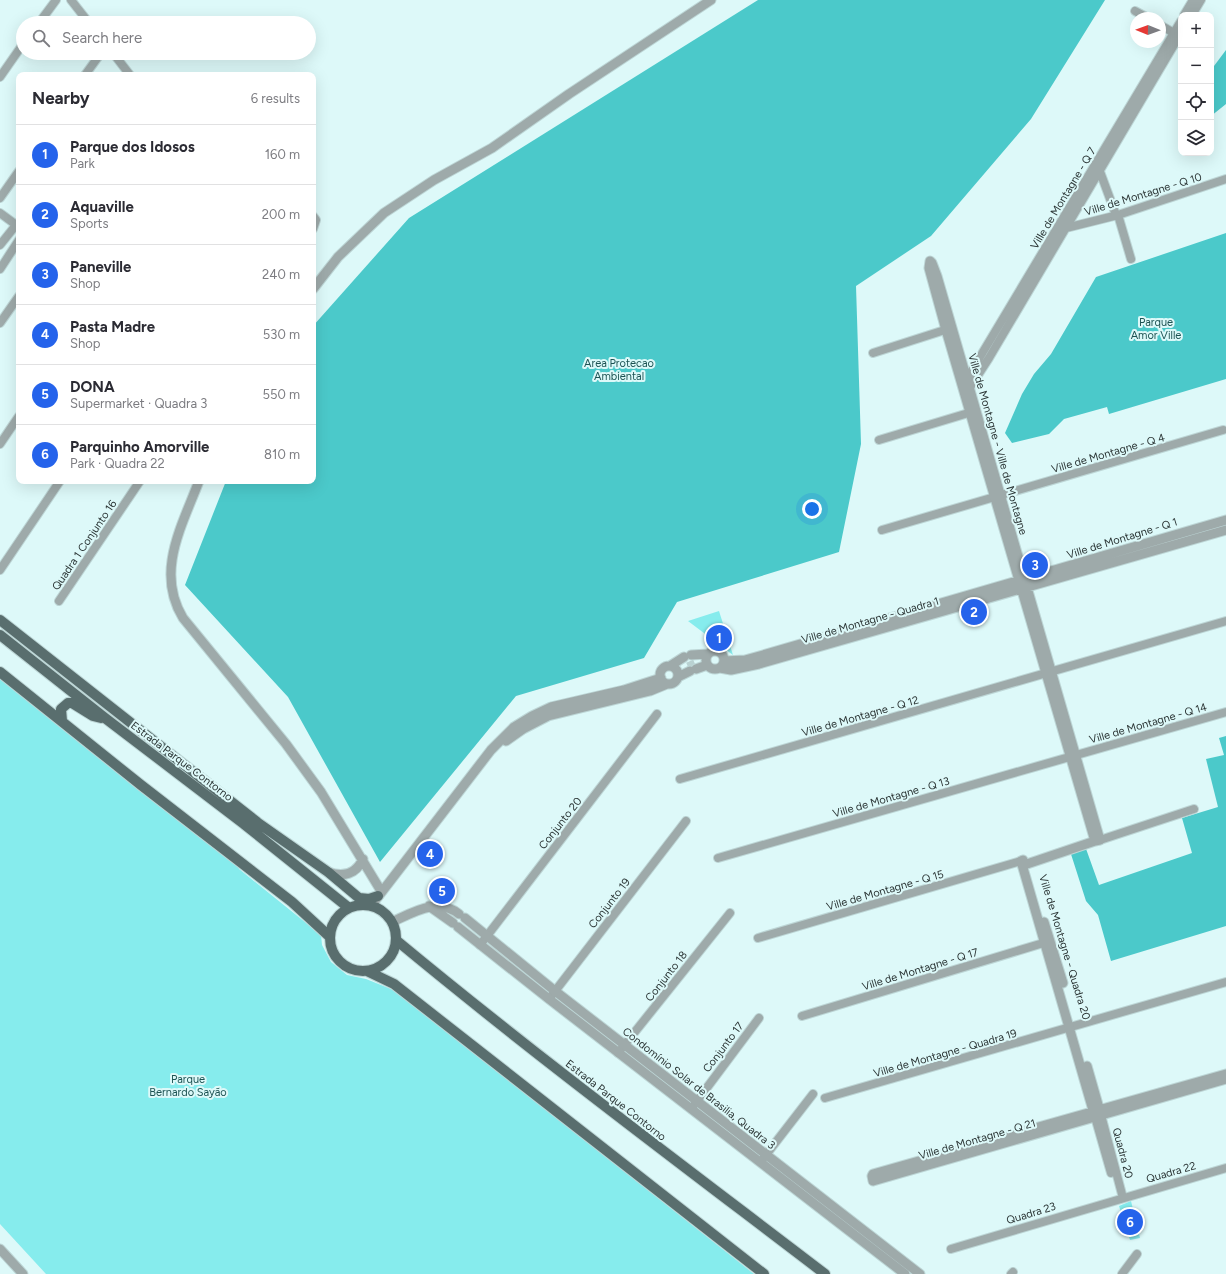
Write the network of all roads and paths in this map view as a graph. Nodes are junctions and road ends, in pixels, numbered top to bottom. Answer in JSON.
{"nodes":[{"id":1,"x":56,"y":0,"type":"edge"},
{"id":2,"x":71,"y":0,"type":"edge"},
{"id":3,"x":711,"y":0,"type":"edge"},
{"id":4,"x":1193,"y":0,"type":"edge"},
{"id":5,"x":1201,"y":0,"type":"edge"},
{"id":6,"x":1186,"y":12,"type":"edge"},
{"id":7,"x":1194,"y":12,"type":"edge"},
{"id":8,"x":44,"y":16,"type":"edge"},
{"id":9,"x":84,"y":16,"type":"edge"},
{"id":10,"x":1166,"y":28,"type":"edge"},
{"id":11,"x":1177,"y":33,"type":"edge"},
{"id":12,"x":16,"y":54,"type":"edge"},
{"id":13,"x":96,"y":60,"type":"edge"},
{"id":14,"x":118,"y":60,"type":"edge"},
{"id":15,"x":87,"y":72,"type":"edge"},
{"id":16,"x":128,"y":72,"type":"edge"},
{"id":17,"x":0,"y":76,"type":"edge"},
{"id":18,"x":1098,"y":168,"type":"junction"},
{"id":19,"x":16,"y":175,"type":"edge"},
{"id":20,"x":1226,"y":179,"type":"edge"},
{"id":21,"x":0,"y":198,"type":"edge"},
{"id":22,"x":0,"y":213,"type":"edge"},
{"id":23,"x":1117,"y":215,"type":"junction"},
{"id":24,"x":16,"y":225,"type":"edge"},
{"id":25,"x":16,"y":228,"type":"edge"},
{"id":26,"x":1066,"y":229,"type":"junction"},
{"id":27,"x":1057,"y":230,"type":"junction"},
{"id":28,"x":1,"y":240,"type":"edge"},
{"id":29,"x":16,"y":245,"type":"edge"},
{"id":30,"x":16,"y":248,"type":"edge"},
{"id":31,"x":1131,"y":259,"type":"dead end"},
{"id":32,"x":930,"y":265,"type":"dead end"},
{"id":33,"x":0,"y":269,"type":"edge"},
{"id":34,"x":316,"y":285,"type":"edge"},
{"id":35,"x":16,"y":300,"type":"edge"},
{"id":36,"x":0,"y":323,"type":"edge"},
{"id":37,"x":949,"y":329,"type":"junction"},
{"id":38,"x":873,"y":352,"type":"dead end"},
{"id":39,"x":966,"y":387,"type":"junction"},
{"id":40,"x":973,"y":412,"type":"junction"},
{"id":41,"x":16,"y":420,"type":"edge"},
{"id":42,"x":1223,"y":430,"type":"dead end"},
{"id":43,"x":879,"y":440,"type":"dead end"},
{"id":44,"x":0,"y":444,"type":"edge"},
{"id":45,"x":58,"y":484,"type":"edge"},
{"id":46,"x":138,"y":484,"type":"edge"},
{"id":47,"x":198,"y":484,"type":"edge"},
{"id":48,"x":997,"y":497,"type":"junction"},
{"id":49,"x":1226,"y":520,"type":"edge"},
{"id":50,"x":882,"y":530,"type":"dead end"},
{"id":51,"x":1226,"y":530,"type":"edge"},
{"id":52,"x":1124,"y":554,"type":"junction"},
{"id":53,"x":0,"y":570,"type":"edge"},
{"id":54,"x":1023,"y":584,"type":"junction"},
{"id":55,"x":60,"y":601,"type":"dead end"},
{"id":56,"x":0,"y":620,"type":"edge"},
{"id":57,"x":1226,"y":621,"type":"edge"},
{"id":58,"x":0,"y":635,"type":"edge"},
{"id":59,"x":707,"y":660,"type":"junction"},
{"id":60,"x":722,"y":664,"type":"junction"},
{"id":61,"x":670,"y":666,"type":"junction"},
{"id":62,"x":0,"y":672,"type":"edge"},
{"id":63,"x":1048,"y":672,"type":"junction"},
{"id":64,"x":678,"y":675,"type":"junction"},
{"id":65,"x":664,"y":681,"type":"junction"},
{"id":66,"x":1226,"y":712,"type":"edge"},
{"id":67,"x":658,"y":714,"type":"dead end"},
{"id":68,"x":105,"y":718,"type":"junction"},
{"id":69,"x":62,"y":721,"type":"junction"},
{"id":70,"x":1073,"y":756,"type":"junction"},
{"id":71,"x":680,"y":779,"type":"dead end"},
{"id":72,"x":206,"y":795,"type":"junction"},
{"id":73,"x":1194,"y":809,"type":"dead end"},
{"id":74,"x":686,"y":821,"type":"dead end"},
{"id":75,"x":257,"y":822,"type":"junction"},
{"id":76,"x":1098,"y":839,"type":"junction"},
{"id":77,"x":718,"y":858,"type":"dead end"},
{"id":78,"x":363,"y":859,"type":"junction"},
{"id":79,"x":1023,"y":862,"type":"junction"},
{"id":80,"x":328,"y":872,"type":"junction"},
{"id":81,"x":379,"y":893,"type":"junction"},
{"id":82,"x":371,"y":906,"type":"junction"},
{"id":83,"x":429,"y":906,"type":"junction"},
{"id":84,"x":348,"y":908,"type":"junction"},
{"id":85,"x":730,"y":913,"type":"dead end"},
{"id":86,"x":392,"y":922,"type":"junction"},
{"id":87,"x":487,"y":936,"type":"junction"},
{"id":88,"x":330,"y":937,"type":"junction"},
{"id":89,"x":758,"y":938,"type":"dead end"},
{"id":90,"x":396,"y":940,"type":"junction"},
{"id":91,"x":1047,"y":942,"type":"junction"},
{"id":92,"x":480,"y":945,"type":"junction"},
{"id":93,"x":367,"y":971,"type":"junction"},
{"id":94,"x":1226,"y":982,"type":"edge"},
{"id":95,"x":555,"y":991,"type":"junction"},
{"id":96,"x":548,"y":999,"type":"junction"},
{"id":97,"x":802,"y":1016,"type":"dead end"},
{"id":98,"x":759,"y":1018,"type":"dead end"},
{"id":99,"x":1073,"y":1028,"type":"junction"},
{"id":100,"x":625,"y":1045,"type":"junction"},
{"id":101,"x":618,"y":1052,"type":"junction"},
{"id":102,"x":1226,"y":1074,"type":"edge"},
{"id":103,"x":1226,"y":1079,"type":"edge"},
{"id":104,"x":813,"y":1094,"type":"dead end"},
{"id":105,"x":824,"y":1098,"type":"dead end"},
{"id":106,"x":697,"y":1101,"type":"junction"},
{"id":107,"x":691,"y":1110,"type":"junction"},
{"id":108,"x":1097,"y":1114,"type":"junction"},
{"id":109,"x":763,"y":1159,"type":"junction"},
{"id":110,"x":1226,"y":1168,"type":"edge"},
{"id":111,"x":872,"y":1175,"type":"dead end"},
{"id":112,"x":1121,"y":1198,"type":"junction"},
{"id":113,"x":876,"y":1246,"type":"junction"},
{"id":114,"x":951,"y":1249,"type":"dead end"},
{"id":115,"x":1,"y":1252,"type":"edge"},
{"id":116,"x":1137,"y":1254,"type":"dead end"},
{"id":117,"x":23,"y":1274,"type":"edge"},
{"id":118,"x":764,"y":1274,"type":"edge"},
{"id":119,"x":825,"y":1274,"type":"edge"},
{"id":120,"x":905,"y":1274,"type":"edge"},
{"id":121,"x":920,"y":1274,"type":"edge"},
{"id":122,"x":1122,"y":1274,"type":"edge"}],
"edges":[{"from":1,"to":8,"type":"street"},
{"from":2,"to":9,"type":"street"},
{"from":3,"to":34,"type":"street"},
{"from":4,"to":6,"type":"street"},
{"from":5,"to":7,"type":"street"},
{"from":10,"to":11,"type":"street"},
{"from":11,"to":18,"type":"street","name":"Ville de Montagne - Q 7"},
{"from":12,"to":17,"type":"street"},
{"from":13,"to":15,"type":"street"},
{"from":14,"to":16,"type":"street"},
{"from":18,"to":23,"type":"street"},
{"from":18,"to":26,"type":"street","name":"Ville de Montagne - Q 7"},
{"from":18,"to":27,"type":"street","name":"Ville de Montagne - Q 7"},
{"from":19,"to":21,"type":"street"},
{"from":20,"to":23,"type":"street","name":"Ville de Montagne - Q 10"},
{"from":22,"to":24,"type":"street"},
{"from":23,"to":26,"type":"street","name":"Ville de Montagne - Q 10"},
{"from":23,"to":31,"type":"street"},
{"from":25,"to":28,"type":"street"},
{"from":26,"to":27,"type":"street","name":"Ville de Montagne - Q 10"},
{"from":26,"to":39,"type":"street","name":"Ville de Montagne - Q 7"},
{"from":27,"to":39,"type":"street","name":"Ville de Montagne - Q 7"},
{"from":28,"to":29,"type":"street"},
{"from":30,"to":33,"type":"street"},
{"from":32,"to":37,"type":"street","name":"Ville de Montagne - Ville de Montagne"},
{"from":35,"to":36,"type":"street"},
{"from":37,"to":38,"type":"street"},
{"from":37,"to":39,"type":"street","name":"Ville de Montagne - Ville de Montagne"},
{"from":39,"to":40,"type":"street","name":"Ville de Montagne - Ville de Montagne"},
{"from":40,"to":43,"type":"street"},
{"from":40,"to":48,"type":"street","name":"Ville de Montagne - Ville de Montagne"},
{"from":41,"to":44,"type":"street"},
{"from":42,"to":48,"type":"street","name":"Ville de Montagne - Q 4"},
{"from":45,"to":53,"type":"street"},
{"from":46,"to":55,"type":"street","name":"Quadra 1 Conjunto 16"},
{"from":47,"to":78,"type":"street"},
{"from":48,"to":50,"type":"street","name":"Ville de Montagne - Q 4"},
{"from":48,"to":54,"type":"street","name":"Ville de Montagne - Ville de Montagne"},
{"from":49,"to":52,"type":"street","name":"Ville de Montagne - Q 1"},
{"from":51,"to":52,"type":"street","name":"Ville de Montagne - Q 1"},
{"from":52,"to":54,"type":"street","name":"Ville de Montagne - Q 1"},
{"from":54,"to":60,"type":"street","name":"Ville de Montagne - Quadra 1"},
{"from":54,"to":63,"type":"street","name":"Ville de Montagne - Ville de Montagne"},
{"from":56,"to":75,"type":"main road"},
{"from":57,"to":63,"type":"street","name":"Ville de Montagne - Q 12"},
{"from":58,"to":68,"type":"main road","name":"Estrada Parque Contorno"},
{"from":59,"to":60,"type":"street","name":"Ville de Montagne - Quadra 1"},
{"from":59,"to":60,"type":"street"},
{"from":59,"to":61,"type":"street"},
{"from":59,"to":64,"type":"street"},
{"from":61,"to":64,"type":"street"},
{"from":61,"to":65,"type":"street"},
{"from":62,"to":69,"type":"main road"},
{"from":63,"to":70,"type":"street","name":"Ville de Montagne - Ville de Montagne"},
{"from":63,"to":71,"type":"street","name":"Ville de Montagne - Q 12"},
{"from":64,"to":65,"type":"street"},
{"from":65,"to":81,"type":"street"},
{"from":66,"to":70,"type":"street","name":"Ville de Montagne - Q 14"},
{"from":67,"to":87,"type":"street","name":"Conjunto 20"},
{"from":68,"to":69,"type":"main road"},
{"from":68,"to":72,"type":"main road","name":"Estrada Parque Contorno"},
{"from":69,"to":88,"type":"main road"},
{"from":70,"to":76,"type":"street","name":"Ville de Montagne - Ville de Montagne"},
{"from":70,"to":77,"type":"street","name":"Ville de Montagne - Q 13"},
{"from":72,"to":75,"type":"main road"},
{"from":72,"to":84,"type":"main road","name":"Estrada Parque Contorno"},
{"from":73,"to":76,"type":"street"},
{"from":74,"to":95,"type":"street","name":"Conjunto 19"},
{"from":75,"to":80,"type":"main road"},
{"from":76,"to":79,"type":"street","name":"Ville de Montagne - Quadra 20"},
{"from":78,"to":80,"type":"street"},
{"from":78,"to":81,"type":"street"},
{"from":79,"to":89,"type":"street","name":"Ville de Montagne - Q 15"},
{"from":79,"to":91,"type":"street","name":"Ville de Montagne - Quadra 20"},
{"from":80,"to":81,"type":"main road"},
{"from":81,"to":82,"type":"street"},
{"from":82,"to":84,"type":"main road"},
{"from":82,"to":86,"type":"main road"},
{"from":83,"to":86,"type":"street"},
{"from":83,"to":87,"type":"street","name":"Condomínio Solar de Brasilia, Quadra 3"},
{"from":83,"to":92,"type":"street","name":"Condomínio Solar de Brasilia, Quadra 3"},
{"from":84,"to":88,"type":"main road"},
{"from":85,"to":100,"type":"street","name":"Conjunto 18"},
{"from":86,"to":90,"type":"main road"},
{"from":87,"to":92,"type":"street","name":"Conjunto 20"},
{"from":87,"to":95,"type":"street","name":"Condomínio Solar de Brasilia, Quadra 3"},
{"from":88,"to":93,"type":"main road"},
{"from":90,"to":93,"type":"main road"},
{"from":90,"to":119,"type":"main road","name":"Estrada Parque Contorno"},
{"from":91,"to":97,"type":"street","name":"Ville de Montagne - Q 17"},
{"from":91,"to":99,"type":"street","name":"Ville de Montagne - Quadra 20"},
{"from":92,"to":96,"type":"street","name":"Condomínio Solar de Brasilia, Quadra 3"},
{"from":93,"to":118,"type":"main road"},
{"from":94,"to":99,"type":"street","name":"Ville de Montagne - Quadra 19"},
{"from":95,"to":96,"type":"street","name":"Conjunto 19"},
{"from":95,"to":100,"type":"street","name":"Condomínio Solar de Brasilia, Quadra 3"},
{"from":96,"to":101,"type":"street","name":"Condomínio Solar de Brasilia, Quadra 3"},
{"from":98,"to":106,"type":"street","name":"Conjunto 17"},
{"from":99,"to":105,"type":"street","name":"Ville de Montagne - Quadra 19"},
{"from":99,"to":108,"type":"street","name":"Ville de Montagne - Quadra 20"},
{"from":100,"to":101,"type":"street","name":"Conjunto 18"},
{"from":100,"to":106,"type":"street","name":"Condomínio Solar de Brasilia, Quadra 3"},
{"from":101,"to":107,"type":"street","name":"Condomínio Solar de Brasilia, Quadra 3"},
{"from":102,"to":108,"type":"street"},
{"from":103,"to":108,"type":"street"},
{"from":104,"to":109,"type":"street"},
{"from":106,"to":107,"type":"street","name":"Conjunto 17"},
{"from":106,"to":109,"type":"street","name":"Condomínio Solar de Brasilia, Quadra 3"},
{"from":107,"to":109,"type":"street","name":"Condomínio Solar de Brasilia, Quadra 3"},
{"from":108,"to":111,"type":"street","name":"Ville de Montagne - Q 21"},
{"from":108,"to":112,"type":"street","name":"Quadra 20"},
{"from":109,"to":113,"type":"street","name":"Condomínio Solar de Brasilia, Quadra 3"},
{"from":110,"to":112,"type":"street","name":"Quadra 22"},
{"from":112,"to":114,"type":"street","name":"Quadra 23"},
{"from":113,"to":120,"type":"street","name":"Condomínio Solar de Brasilia, Quadra 3"},
{"from":113,"to":121,"type":"street","name":"Condomínio Solar de Brasilia, Quadra 3"},
{"from":115,"to":117,"type":"street"},
{"from":116,"to":122,"type":"street"}]}
